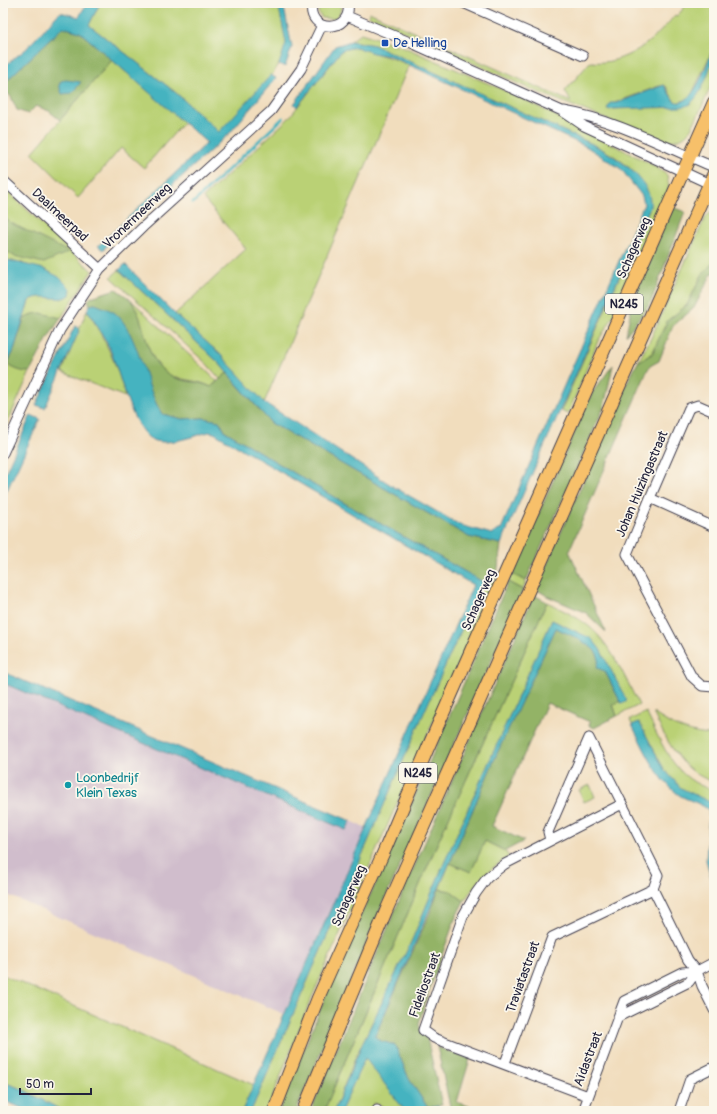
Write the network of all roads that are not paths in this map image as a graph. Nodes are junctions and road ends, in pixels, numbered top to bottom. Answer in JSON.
{"nodes":[{"id":1,"x":312,"y":3,"type":"edge"},
{"id":2,"x":348,"y":3,"type":"edge"},
{"id":3,"x":463,"y":3,"type":"edge"},
{"id":4,"x":347,"y":16,"type":"junction"},
{"id":5,"x":322,"y":25,"type":"junction"},
{"id":6,"x":583,"y":56,"type":"dead end"},
{"id":7,"x":714,"y":102,"type":"edge"},
{"id":8,"x":562,"y":111,"type":"junction"},
{"id":9,"x":689,"y":157,"type":"junction"},
{"id":10,"x":714,"y":167,"type":"edge"},
{"id":11,"x":683,"y":172,"type":"junction"},
{"id":12,"x":3,"y":180,"type":"edge"},
{"id":13,"x":712,"y":181,"type":"edge"},
{"id":14,"x":100,"y":269,"type":"junction"},
{"id":15,"x":714,"y":412,"type":"edge"},
{"id":16,"x":3,"y":453,"type":"edge"},
{"id":17,"x":650,"y":498,"type":"junction"},
{"id":18,"x":714,"y":527,"type":"edge"},
{"id":19,"x":714,"y":687,"type":"edge"},
{"id":20,"x":622,"y":804,"type":"junction"},
{"id":21,"x":550,"y":840,"type":"junction"},
{"id":22,"x":653,"y":889,"type":"junction"},
{"id":23,"x":714,"y":962,"type":"edge"},
{"id":24,"x":697,"y":971,"type":"junction"},
{"id":25,"x":714,"y":1010,"type":"edge"},
{"id":26,"x":504,"y":1063,"type":"junction"},
{"id":27,"x":714,"y":1067,"type":"edge"},
{"id":28,"x":588,"y":1096,"type":"junction"},
{"id":29,"x":274,"y":1111,"type":"edge"},
{"id":30,"x":303,"y":1111,"type":"edge"},
{"id":31,"x":582,"y":1111,"type":"edge"},
{"id":32,"x":679,"y":1111,"type":"edge"}],
"edges":[{"from":1,"to":5,"type":"street"},
{"from":2,"to":4,"type":"street"},
{"from":3,"to":6,"type":"street"},
{"from":4,"to":5,"type":"street"},
{"from":4,"to":8,"type":"street"},
{"from":5,"to":14,"type":"street","name":"Vronermeerweg"},
{"from":7,"to":9,"type":"main road","name":"Schagerweg","number":"N245"},
{"from":8,"to":9,"type":"street"},
{"from":8,"to":11,"type":"street"},
{"from":9,"to":10,"type":"street"},
{"from":9,"to":11,"type":"main road","name":"Schagerweg","number":"N245"},
{"from":11,"to":13,"type":"street","number":"N245"},
{"from":11,"to":29,"type":"main road","name":"Schagerweg","number":"N245"},
{"from":12,"to":14,"type":"street","name":"Daalmeerpad"},
{"from":13,"to":30,"type":"main road","number":"N245"},
{"from":14,"to":16,"type":"street","name":"Vronermeerweg"},
{"from":15,"to":17,"type":"street","name":"Johan Huizingastraat"},
{"from":17,"to":18,"type":"street"},
{"from":17,"to":19,"type":"street","name":"Johan Huizingastraat"},
{"from":20,"to":21,"type":"street","name":"Fideliostraat"},
{"from":20,"to":21,"type":"street"},
{"from":20,"to":22,"type":"street"},
{"from":21,"to":26,"type":"street","name":"Fideliostraat"},
{"from":22,"to":24,"type":"street"},
{"from":22,"to":26,"type":"street","name":"Traviatastraat"},
{"from":23,"to":24,"type":"street","name":"Aïdastraat"},
{"from":24,"to":25,"type":"street"},
{"from":24,"to":28,"type":"street","name":"Aïdastraat"},
{"from":26,"to":28,"type":"street","name":"Fideliostraat"},
{"from":27,"to":32,"type":"street"},
{"from":28,"to":31,"type":"street","name":"Aïdastraat"}]}
